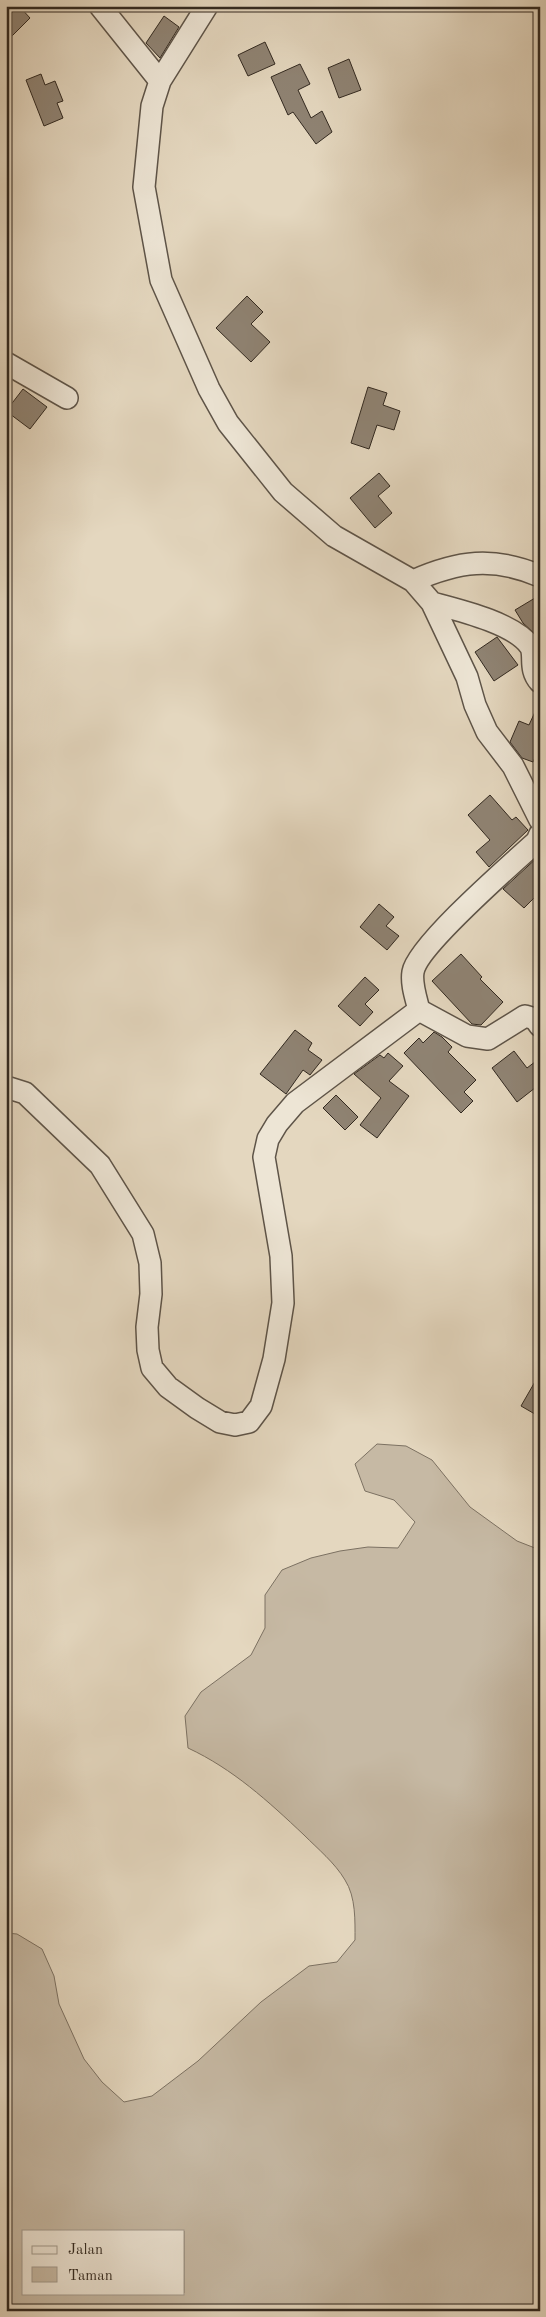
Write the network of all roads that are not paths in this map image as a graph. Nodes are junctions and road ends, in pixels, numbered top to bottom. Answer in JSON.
{"nodes":[{"id":1,"x":100,"y":6,"type":"edge"},
{"id":2,"x":207,"y":6,"type":"edge"},
{"id":3,"x":160,"y":81,"type":"junction"},
{"id":4,"x":6,"y":363,"type":"edge"},
{"id":5,"x":67,"y":398,"type":"dead end"},
{"id":6,"x":540,"y":576,"type":"edge"},
{"id":7,"x":413,"y":581,"type":"junction"},
{"id":8,"x":432,"y":603,"type":"junction"},
{"id":9,"x":540,"y":682,"type":"edge"},
{"id":10,"x":540,"y":820,"type":"edge"},
{"id":11,"x":540,"y":834,"type":"edge"},
{"id":12,"x":419,"y":1010,"type":"junction"},
{"id":13,"x":540,"y":1026,"type":"edge"},
{"id":14,"x":6,"y":1087,"type":"edge"}],
"edges":[{"from":1,"to":3,"type":"street"},
{"from":2,"to":3,"type":"street"},
{"from":3,"to":7,"type":"street"},
{"from":4,"to":5,"type":"street"},
{"from":6,"to":7,"type":"street"},
{"from":7,"to":8,"type":"street"},
{"from":8,"to":9,"type":"street"},
{"from":8,"to":10,"type":"street"},
{"from":11,"to":12,"type":"street"},
{"from":12,"to":13,"type":"street"},
{"from":12,"to":14,"type":"street"}]}
